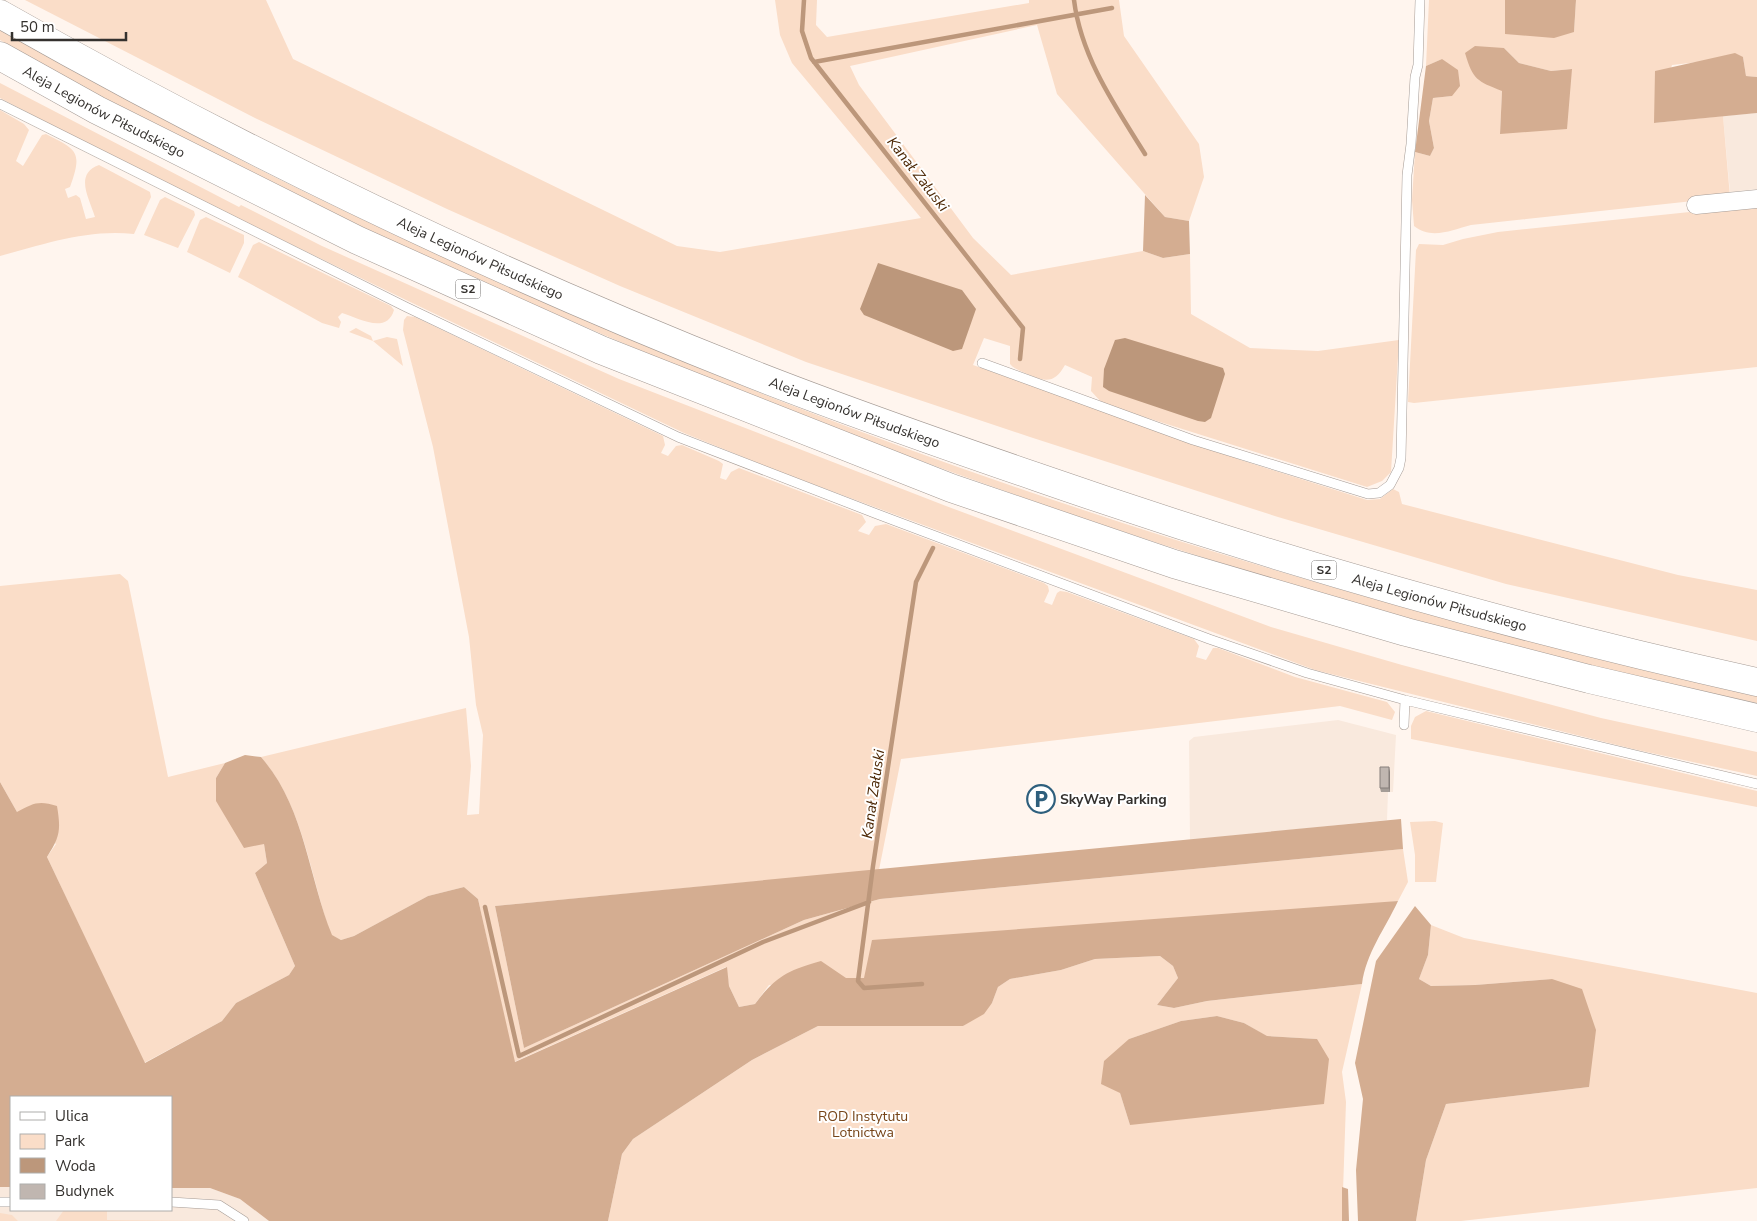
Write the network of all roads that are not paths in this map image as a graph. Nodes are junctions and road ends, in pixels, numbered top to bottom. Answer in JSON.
{"nodes":[{"id":1,"x":1420,"y":0,"type":"edge"},
{"id":2,"x":0,"y":14,"type":"edge"},
{"id":3,"x":0,"y":56,"type":"edge"},
{"id":4,"x":0,"y":104,"type":"edge"},
{"id":5,"x":1757,"y":199,"type":"edge"},
{"id":6,"x":1696,"y":205,"type":"dead end"},
{"id":7,"x":982,"y":363,"type":"dead end"},
{"id":8,"x":1757,"y":682,"type":"edge"},
{"id":9,"x":1405,"y":700,"type":"junction"},
{"id":10,"x":1757,"y":718,"type":"edge"},
{"id":11,"x":1404,"y":725,"type":"dead end"},
{"id":12,"x":1757,"y":784,"type":"edge"},
{"id":13,"x":172,"y":1202,"type":"edge"},
{"id":14,"x":244,"y":1221,"type":"edge"}],
"edges":[{"from":1,"to":7,"type":"lane"},
{"from":2,"to":8,"type":"highway","name":"Aleja Legionów Piłsudskiego","number":"S2"},
{"from":3,"to":10,"type":"highway","name":"Aleja Legionów Piłsudskiego","number":"S2"},
{"from":4,"to":9,"type":"lane"},
{"from":5,"to":6,"type":"street"},
{"from":9,"to":11,"type":"lane"},
{"from":9,"to":12,"type":"lane"},
{"from":13,"to":14,"type":"lane"}]}
